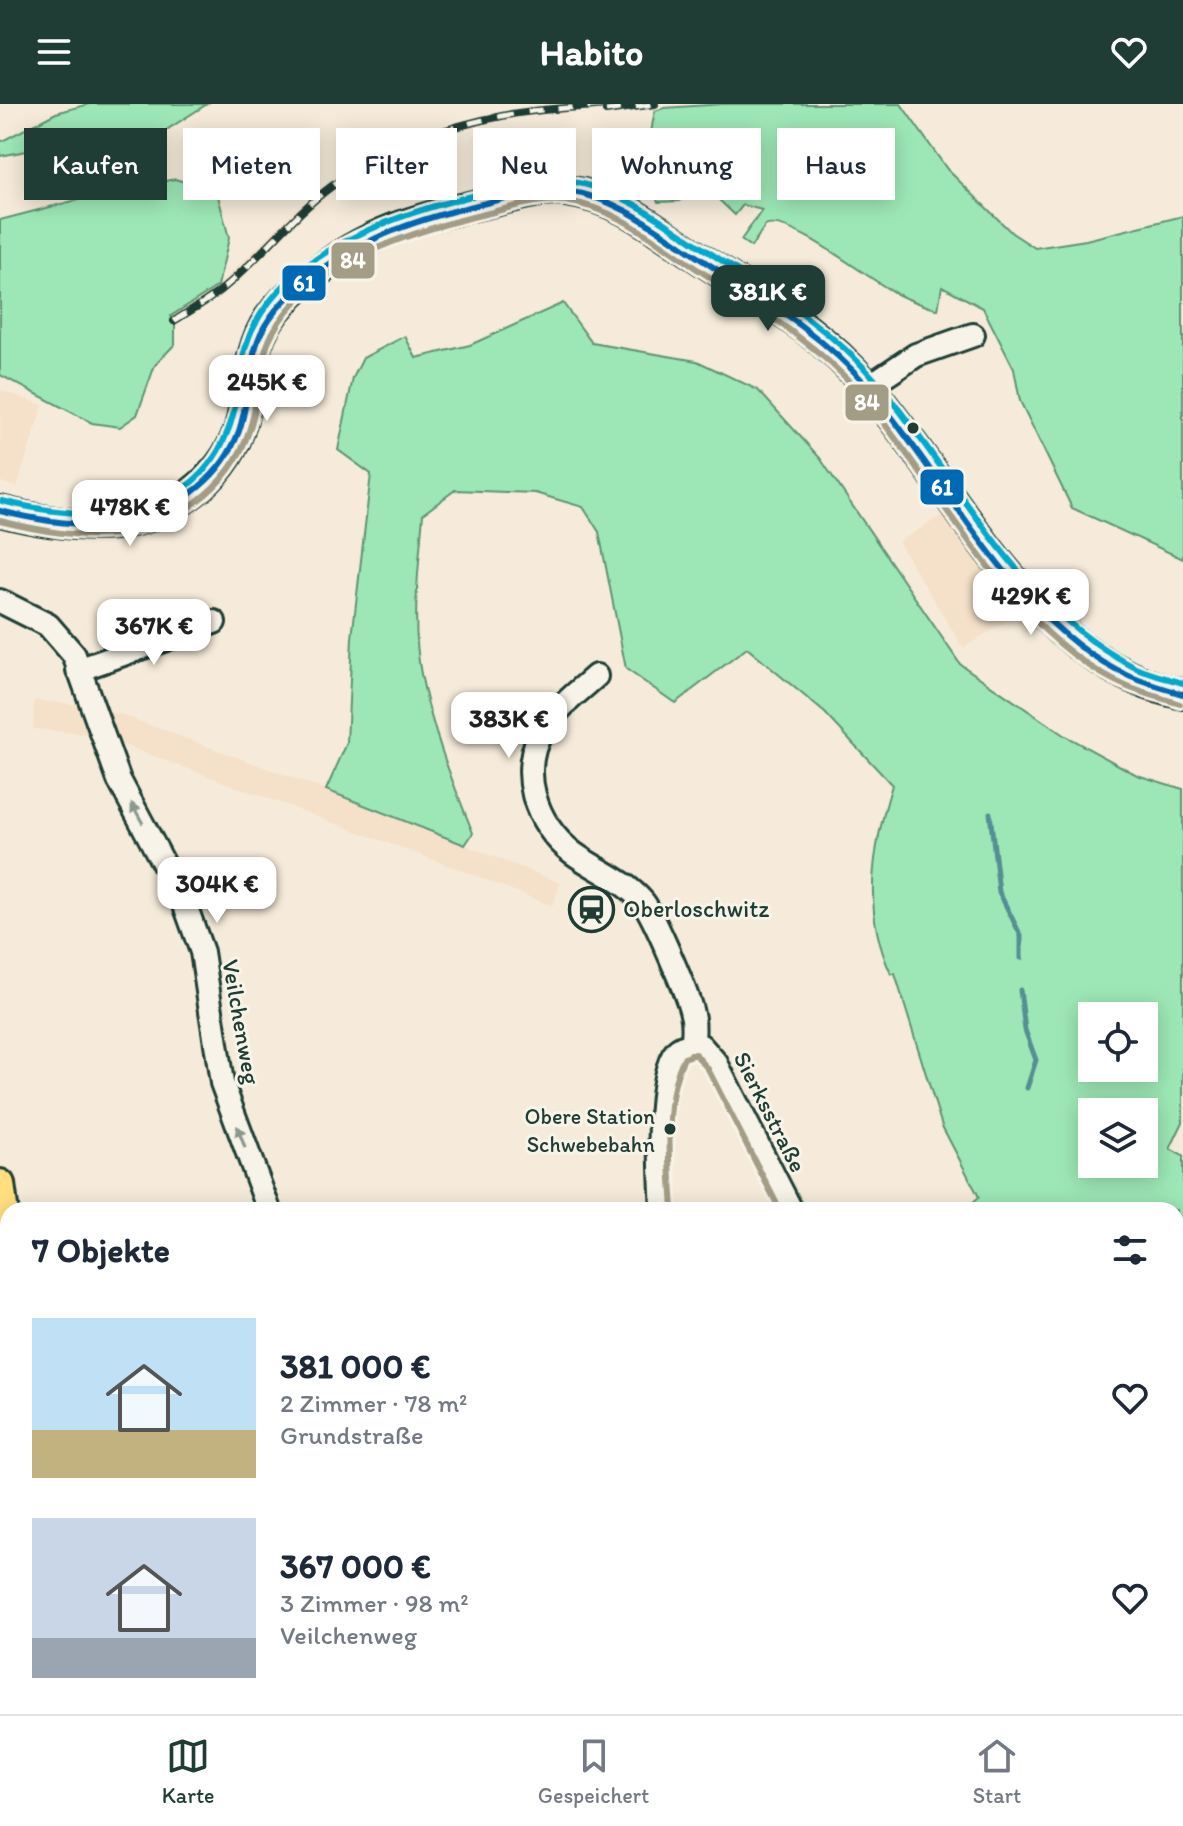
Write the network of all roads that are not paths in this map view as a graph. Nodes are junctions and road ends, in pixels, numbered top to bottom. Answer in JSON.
{"nodes":[{"id":1,"x":973,"y":335,"type":"dead end"},
{"id":2,"x":868,"y":387,"type":"junction"},
{"id":3,"x":0,"y":511,"type":"edge"},
{"id":4,"x":0,"y":601,"type":"edge"},
{"id":5,"x":214,"y":622,"type":"dead end"},
{"id":6,"x":78,"y":670,"type":"junction"},
{"id":7,"x":596,"y":676,"type":"dead end"},
{"id":8,"x":1183,"y":694,"type":"edge"},
{"id":9,"x":693,"y":1044,"type":"junction"},
{"id":10,"x":266,"y":1202,"type":"edge"},
{"id":11,"x":663,"y":1202,"type":"edge"},
{"id":12,"x":787,"y":1202,"type":"edge"}],
"edges":[{"from":1,"to":2,"type":"street"},
{"from":2,"to":3,"type":"main road"},
{"from":2,"to":8,"type":"main road"},
{"from":4,"to":6,"type":"street","name":"Veilchenweg"},
{"from":5,"to":6,"type":"street"},
{"from":10,"to":6,"type":"street","name":"Veilchenweg","one_way":true},
{"from":7,"to":9,"type":"street"},
{"from":9,"to":11,"type":"street"},
{"from":9,"to":12,"type":"street","name":"Sierksstraße"}]}
